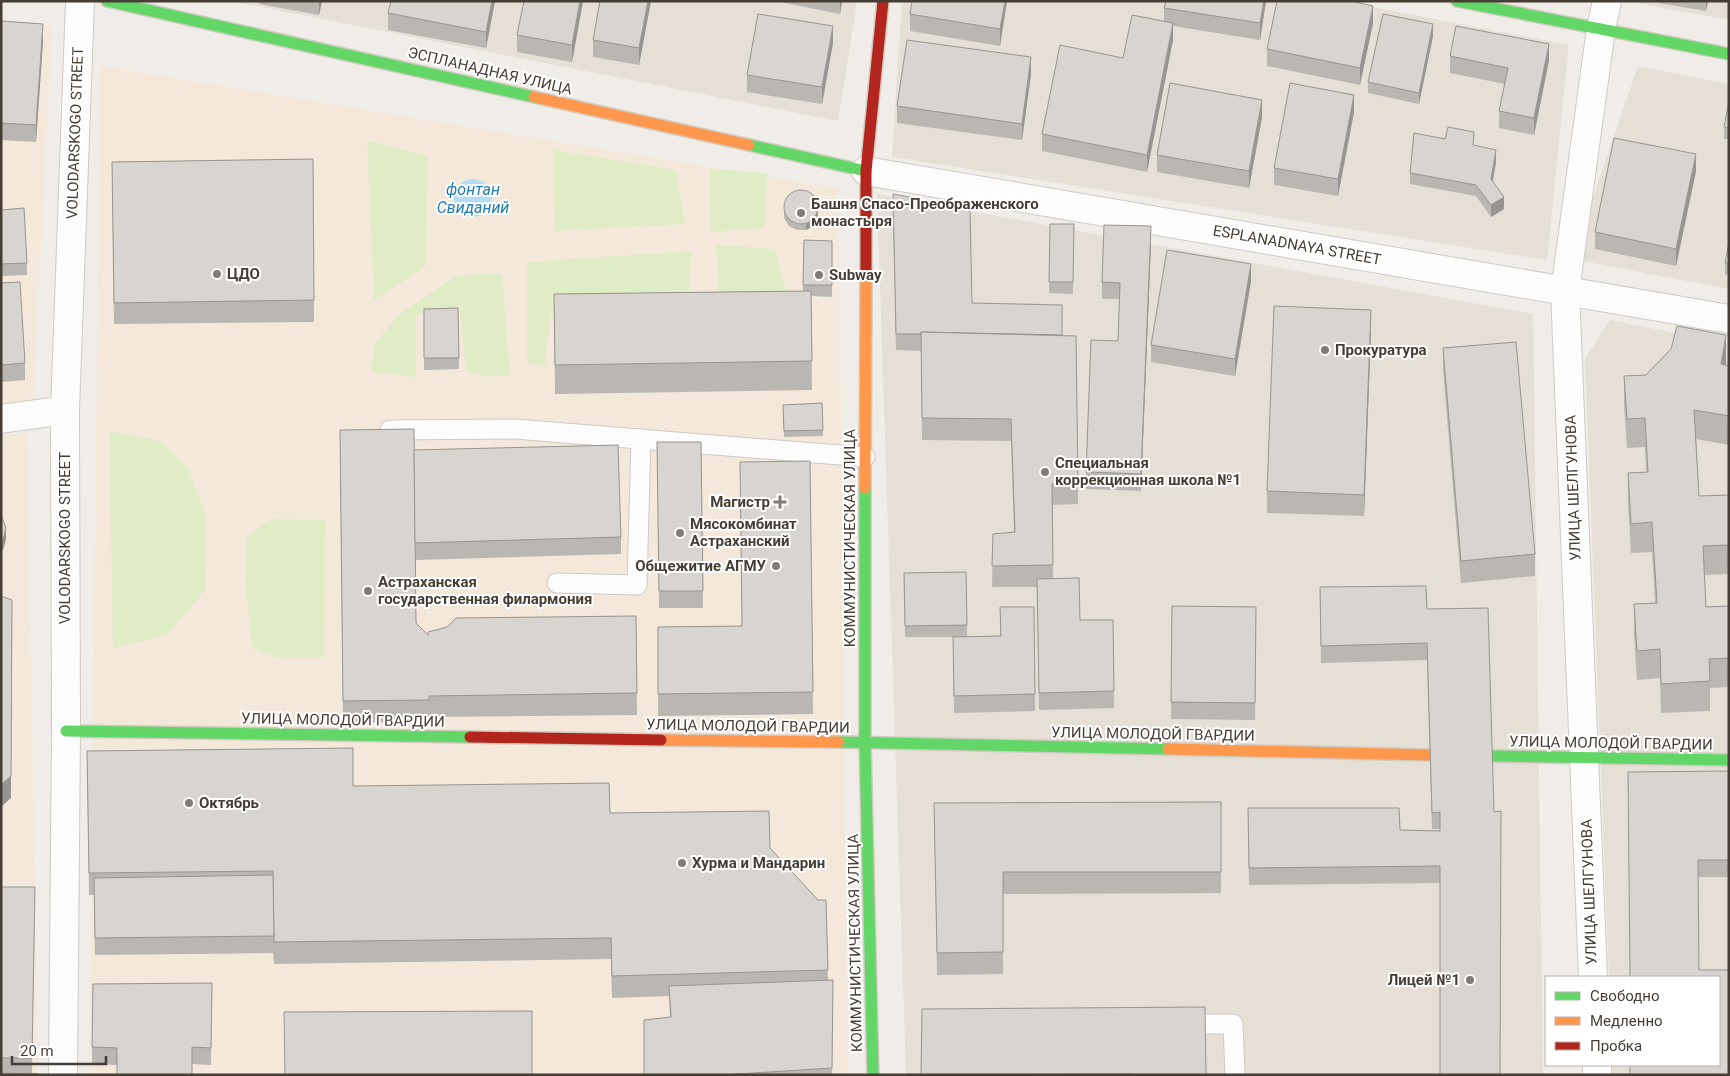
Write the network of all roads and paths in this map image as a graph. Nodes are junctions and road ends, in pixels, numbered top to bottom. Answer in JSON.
{"nodes":[{"id":1,"x":80,"y":1,"type":"edge"},
{"id":2,"x":107,"y":1,"type":"edge"},
{"id":3,"x":883,"y":1,"type":"edge"},
{"id":4,"x":1456,"y":1,"type":"edge"},
{"id":5,"x":1606,"y":1,"type":"edge"},
{"id":6,"x":1601,"y":29,"type":"junction"},
{"id":7,"x":1729,"y":54,"type":"edge"},
{"id":8,"x":866,"y":171,"type":"junction"},
{"id":9,"x":1565,"y":291,"type":"junction"},
{"id":10,"x":1729,"y":319,"type":"edge"},
{"id":11,"x":65,"y":410,"type":"junction"},
{"id":12,"x":1,"y":419,"type":"edge"},
{"id":13,"x":373,"y":430,"type":"edge"},
{"id":14,"x":641,"y":439,"type":"junction"},
{"id":15,"x":865,"y":456,"type":"junction"},
{"id":16,"x":557,"y":583,"type":"dead end"},
{"id":17,"x":66,"y":731,"type":"junction"},
{"id":18,"x":865,"y":743,"type":"junction"},
{"id":19,"x":1430,"y":755,"type":"edge"},
{"id":20,"x":1492,"y":756,"type":"edge"},
{"id":21,"x":1584,"y":757,"type":"junction"},
{"id":22,"x":1729,"y":760,"type":"edge"},
{"id":23,"x":1593,"y":976,"type":"edge"},
{"id":24,"x":1164,"y":1024,"type":"edge"},
{"id":25,"x":63,"y":1075,"type":"edge"},
{"id":26,"x":873,"y":1075,"type":"edge"},
{"id":27,"x":1235,"y":1075,"type":"edge"}],
"edges":[{"from":1,"to":11,"type":"street","name":"VOLODARSKOGO STREET"},
{"from":2,"to":8,"type":"street","name":"ЭСПЛАНАДНАЯ УЛИЦА"},
{"from":3,"to":8,"type":"street","name":"КОММУНИСТИЧЕСКАЯ УЛИЦА"},
{"from":4,"to":6,"type":"street"},
{"from":5,"to":6,"type":"street","name":"УЛИЦА ШЕЛГУНОВА"},
{"from":6,"to":7,"type":"street"},
{"from":6,"to":9,"type":"street","name":"УЛИЦА ШЕЛГУНОВА"},
{"from":8,"to":9,"type":"street","name":"ESPLANADNAYA STREET"},
{"from":8,"to":15,"type":"street","name":"КОММУНИСТИЧЕСКАЯ УЛИЦА"},
{"from":9,"to":10,"type":"street","name":"ESPLANADNAYA STREET"},
{"from":9,"to":21,"type":"street","name":"УЛИЦА ШЕЛГУНОВА"},
{"from":11,"to":12,"type":"street"},
{"from":11,"to":17,"type":"street","name":"VOLODARSKOGO STREET"},
{"from":13,"to":14,"type":"lane"},
{"from":14,"to":15,"type":"lane"},
{"from":14,"to":16,"type":"lane"},
{"from":15,"to":18,"type":"street","name":"КОММУНИСТИЧЕСКАЯ УЛИЦА"},
{"from":17,"to":18,"type":"street","name":"УЛИЦА МОЛОДОЙ ГВАРДИИ"},
{"from":17,"to":25,"type":"street","name":"VOLODARSKOGO STREET"},
{"from":18,"to":19,"type":"street","name":"УЛИЦА МОЛОДОЙ ГВАРДИИ"},
{"from":18,"to":26,"type":"street","name":"КОММУНИСТИЧЕСКАЯ УЛИЦА"},
{"from":20,"to":21,"type":"street","name":"УЛИЦА МОЛОДОЙ ГВАРДИИ"},
{"from":21,"to":22,"type":"street","name":"УЛИЦА МОЛОДОЙ ГВАРДИИ"},
{"from":21,"to":23,"type":"street","name":"УЛИЦА ШЕЛГУНОВА"},
{"from":24,"to":27,"type":"lane"}]}
